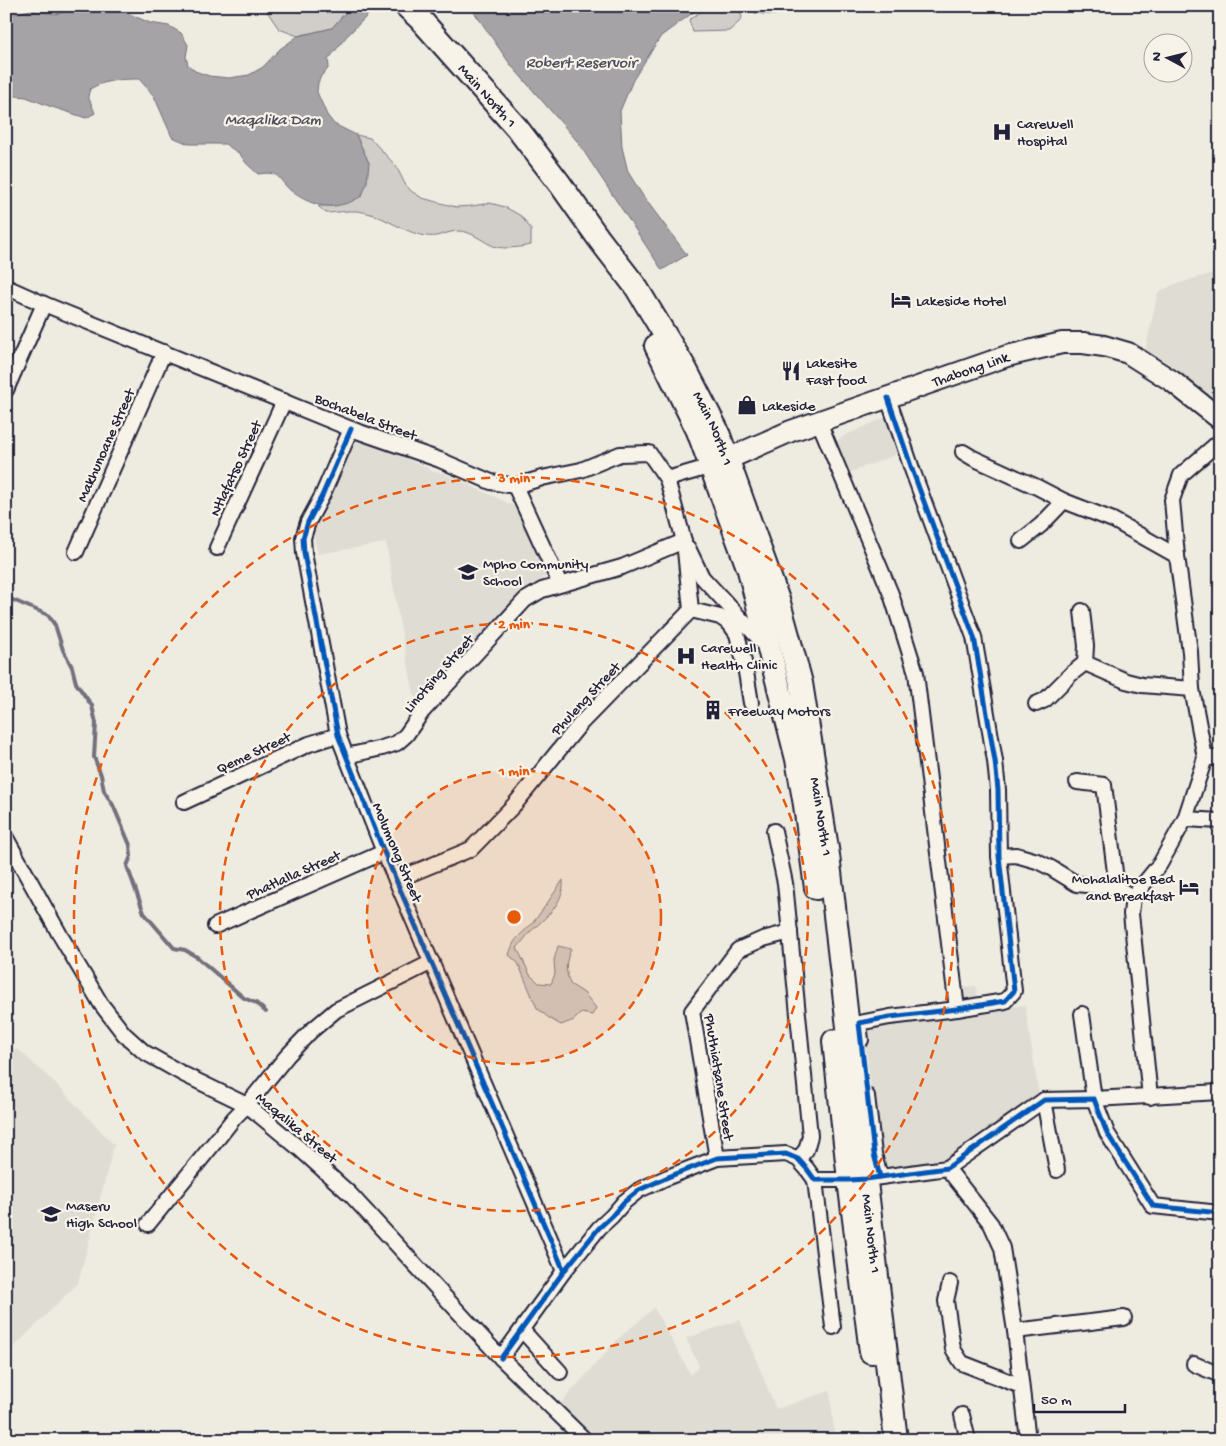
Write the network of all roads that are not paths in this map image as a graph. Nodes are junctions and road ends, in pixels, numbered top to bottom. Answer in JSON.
{"nodes":[{"id":1,"x":406,"y":6,"type":"edge"},
{"id":2,"x":6,"y":287,"type":"edge"},
{"id":3,"x":44,"y":304,"type":"junction"},
{"id":4,"x":164,"y":352,"type":"junction"},
{"id":5,"x":6,"y":390,"type":"edge"},
{"id":6,"x":888,"y":398,"type":"junction"},
{"id":7,"x":284,"y":401,"type":"junction"},
{"id":8,"x":1220,"y":419,"type":"edge"},
{"id":9,"x":819,"y":422,"type":"junction"},
{"id":10,"x":352,"y":429,"type":"junction"},
{"id":11,"x":1220,"y":441,"type":"edge"},
{"id":12,"x":963,"y":452,"type":"dead end"},
{"id":13,"x":719,"y":463,"type":"junction"},
{"id":14,"x":667,"y":480,"type":"junction"},
{"id":15,"x":515,"y":486,"type":"junction"},
{"id":16,"x":1064,"y":501,"type":"junction"},
{"id":17,"x":684,"y":541,"type":"junction"},
{"id":18,"x":1021,"y":541,"type":"dead end"},
{"id":19,"x":217,"y":548,"type":"dead end"},
{"id":20,"x":76,"y":552,"type":"dead end"},
{"id":21,"x":1177,"y":556,"type":"junction"},
{"id":22,"x":560,"y":584,"type":"junction"},
{"id":23,"x":691,"y":610,"type":"junction"},
{"id":24,"x":1082,"y":611,"type":"dead end"},
{"id":25,"x":769,"y":648,"type":"junction"},
{"id":26,"x":1084,"y":663,"type":"junction"},
{"id":27,"x":1192,"y":690,"type":"junction"},
{"id":28,"x":751,"y":703,"type":"dead end"},
{"id":29,"x":1036,"y":704,"type":"dead end"},
{"id":30,"x":338,"y":735,"type":"junction"},
{"id":31,"x":346,"y":756,"type":"junction"},
{"id":32,"x":1205,"y":758,"type":"junction"},
{"id":33,"x":1220,"y":758,"type":"edge"},
{"id":34,"x":1077,"y":782,"type":"dead end"},
{"id":35,"x":184,"y":802,"type":"dead end"},
{"id":36,"x":1185,"y":819,"type":"junction"},
{"id":37,"x":1220,"y":821,"type":"edge"},
{"id":38,"x":774,"y":832,"type":"dead end"},
{"id":39,"x":6,"y":838,"type":"edge"},
{"id":40,"x":384,"y":852,"type":"junction"},
{"id":41,"x":999,"y":856,"type":"junction"},
{"id":42,"x":396,"y":880,"type":"junction"},
{"id":43,"x":1117,"y":888,"type":"junction"},
{"id":44,"x":1133,"y":896,"type":"junction"},
{"id":45,"x":215,"y":926,"type":"dead end"},
{"id":46,"x":790,"y":932,"type":"junction"},
{"id":47,"x":432,"y":962,"type":"junction"},
{"id":48,"x":957,"y":1009,"type":"junction"},
{"id":49,"x":1082,"y":1014,"type":"dead end"},
{"id":50,"x":1220,"y":1092,"type":"edge"},
{"id":51,"x":1150,"y":1097,"type":"junction"},
{"id":52,"x":1094,"y":1099,"type":"junction"},
{"id":53,"x":1044,"y":1100,"type":"junction"},
{"id":54,"x":247,"y":1105,"type":"junction"},
{"id":55,"x":717,"y":1158,"type":"junction"},
{"id":56,"x":798,"y":1159,"type":"junction"},
{"id":57,"x":947,"y":1168,"type":"junction"},
{"id":58,"x":1057,"y":1170,"type":"dead end"},
{"id":59,"x":865,"y":1179,"type":"junction"},
{"id":60,"x":815,"y":1180,"type":"junction"},
{"id":61,"x":1220,"y":1213,"type":"edge"},
{"id":62,"x":148,"y":1224,"type":"dead end"},
{"id":63,"x":564,"y":1271,"type":"junction"},
{"id":64,"x":950,"y":1283,"type":"dead end"},
{"id":65,"x":1124,"y":1318,"type":"dead end"},
{"id":66,"x":833,"y":1327,"type":"dead end"},
{"id":67,"x":522,"y":1330,"type":"junction"},
{"id":68,"x":1015,"y":1331,"type":"junction"},
{"id":69,"x":501,"y":1358,"type":"junction"},
{"id":70,"x":1194,"y":1364,"type":"dead end"},
{"id":71,"x":560,"y":1372,"type":"dead end"},
{"id":72,"x":1220,"y":1375,"type":"edge"},
{"id":73,"x":1021,"y":1386,"type":"junction"},
{"id":74,"x":962,"y":1415,"type":"dead end"},
{"id":75,"x":585,"y":1440,"type":"edge"},
{"id":76,"x":882,"y":1440,"type":"edge"},
{"id":77,"x":896,"y":1440,"type":"edge"},
{"id":78,"x":968,"y":1440,"type":"edge"},
{"id":79,"x":1028,"y":1440,"type":"edge"}],
"edges":[{"from":1,"to":13,"type":"main road","name":"Main North 1"},
{"from":2,"to":3,"type":"street","name":"Bochabela Street"},
{"from":3,"to":4,"type":"street","name":"Bochabela Street"},
{"from":3,"to":5,"type":"street"},
{"from":4,"to":7,"type":"street","name":"Bochabela Street"},
{"from":4,"to":20,"type":"street","name":"Makhunoane Street"},
{"from":6,"to":8,"type":"main road","name":"Thabong Link"},
{"from":6,"to":9,"type":"main road","name":"Thabong Link"},
{"from":6,"to":41,"type":"street"},
{"from":7,"to":10,"type":"street","name":"Bochabela Street"},
{"from":7,"to":19,"type":"street","name":"Ntlafatso Street"},
{"from":9,"to":13,"type":"main road","name":"Thabong Link"},
{"from":9,"to":48,"type":"street"},
{"from":10,"to":15,"type":"street","name":"Bochabela Street"},
{"from":10,"to":30,"type":"street","name":"Molumong Street"},
{"from":11,"to":21,"type":"street"},
{"from":12,"to":16,"type":"street"},
{"from":13,"to":14,"type":"street"},
{"from":13,"to":25,"type":"main road","name":"Main North 1"},
{"from":13,"to":59,"type":"main road","name":"Main North 1"},
{"from":14,"to":15,"type":"street","name":"Bochabela Street"},
{"from":14,"to":17,"type":"street"},
{"from":15,"to":22,"type":"street"},
{"from":16,"to":18,"type":"street"},
{"from":16,"to":21,"type":"street"},
{"from":17,"to":22,"type":"street","name":"Linotsing Street"},
{"from":17,"to":23,"type":"street"},
{"from":17,"to":25,"type":"street"},
{"from":21,"to":27,"type":"street"},
{"from":22,"to":31,"type":"street","name":"Linotsing Street"},
{"from":23,"to":28,"type":"street"},
{"from":23,"to":42,"type":"street","name":"Phuleng Street"},
{"from":24,"to":26,"type":"street"},
{"from":25,"to":59,"type":"main road","name":"Main North 1"},
{"from":26,"to":27,"type":"street"},
{"from":26,"to":29,"type":"street"},
{"from":27,"to":32,"type":"street"},
{"from":30,"to":31,"type":"street","name":"Molumong Street"},
{"from":30,"to":35,"type":"street","name":"Qeme Street"},
{"from":31,"to":40,"type":"street","name":"Molumong Street"},
{"from":32,"to":33,"type":"street"},
{"from":32,"to":36,"type":"street"},
{"from":34,"to":43,"type":"street"},
{"from":36,"to":37,"type":"street"},
{"from":36,"to":44,"type":"street"},
{"from":38,"to":46,"type":"street"},
{"from":39,"to":54,"type":"street","name":"Maqalika Street"},
{"from":40,"to":42,"type":"street","name":"Molumong Street"},
{"from":40,"to":45,"type":"street","name":"Phatlalla Street"},
{"from":41,"to":43,"type":"street"},
{"from":41,"to":48,"type":"street"},
{"from":42,"to":47,"type":"street","name":"Molumong Street"},
{"from":43,"to":44,"type":"street"},
{"from":44,"to":51,"type":"street"},
{"from":46,"to":55,"type":"street","name":"Phuthiatsane Street"},
{"from":46,"to":56,"type":"street"},
{"from":47,"to":54,"type":"street"},
{"from":47,"to":63,"type":"street","name":"Molumong Street"},
{"from":48,"to":59,"type":"street"},
{"from":49,"to":52,"type":"street"},
{"from":50,"to":51,"type":"street"},
{"from":51,"to":52,"type":"street"},
{"from":52,"to":53,"type":"street"},
{"from":52,"to":61,"type":"street"},
{"from":53,"to":57,"type":"street"},
{"from":53,"to":58,"type":"street"},
{"from":54,"to":62,"type":"street"},
{"from":54,"to":69,"type":"street","name":"Maqalika Street"},
{"from":55,"to":56,"type":"street"},
{"from":55,"to":63,"type":"street"},
{"from":56,"to":60,"type":"street"},
{"from":57,"to":59,"type":"street"},
{"from":57,"to":68,"type":"street"},
{"from":59,"to":60,"type":"street"},
{"from":59,"to":76,"type":"main road","name":"Main North 1"},
{"from":59,"to":77,"type":"main road","name":"Main North 1"},
{"from":60,"to":66,"type":"street"},
{"from":63,"to":67,"type":"street"},
{"from":64,"to":73,"type":"street"},
{"from":65,"to":68,"type":"street"},
{"from":67,"to":69,"type":"street"},
{"from":67,"to":71,"type":"street"},
{"from":68,"to":73,"type":"street"},
{"from":69,"to":75,"type":"street","name":"Maqalika Street"},
{"from":70,"to":72,"type":"street"},
{"from":73,"to":79,"type":"street"},
{"from":74,"to":78,"type":"street"}]}
